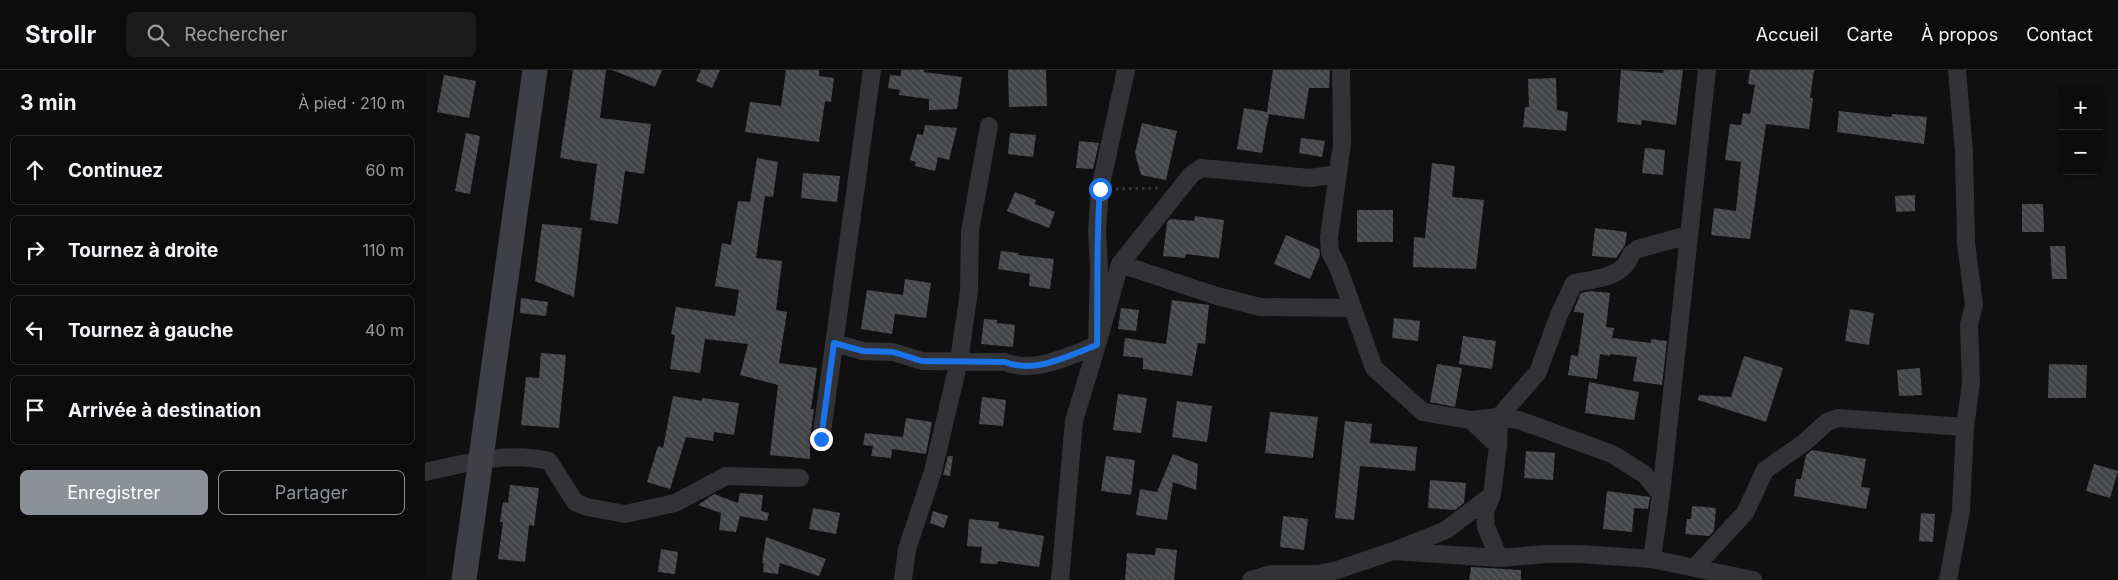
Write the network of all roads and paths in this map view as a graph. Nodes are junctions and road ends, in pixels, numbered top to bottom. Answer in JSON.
{"nodes":[{"id":1,"x":535,"y":70,"type":"edge"},
{"id":2,"x":872,"y":70,"type":"edge"},
{"id":3,"x":1126,"y":70,"type":"edge"},
{"id":4,"x":1341,"y":70,"type":"edge"},
{"id":5,"x":1707,"y":70,"type":"edge"},
{"id":6,"x":1957,"y":70,"type":"edge"},
{"id":7,"x":989,"y":126,"type":"dead end"},
{"id":8,"x":1337,"y":174,"type":"junction"},
{"id":9,"x":1100,"y":189,"type":"junction"},
{"id":10,"x":1179,"y":192,"type":"junction"},
{"id":11,"x":1688,"y":235,"type":"junction"},
{"id":12,"x":1120,"y":264,"type":"junction"},
{"id":13,"x":1353,"y":308,"type":"junction"},
{"id":14,"x":834,"y":343,"type":"junction"},
{"id":15,"x":1097,"y":345,"type":"junction"},
{"id":16,"x":959,"y":362,"type":"junction"},
{"id":17,"x":1499,"y":416,"type":"junction"},
{"id":18,"x":1471,"y":420,"type":"junction"},
{"id":19,"x":1965,"y":428,"type":"junction"},
{"id":20,"x":821,"y":439,"type":"dead end"},
{"id":21,"x":1498,"y":446,"type":"junction"},
{"id":22,"x":481,"y":460,"type":"junction"},
{"id":23,"x":425,"y":472,"type":"edge"},
{"id":24,"x":801,"y":478,"type":"dead end"},
{"id":25,"x":1661,"y":494,"type":"junction"},
{"id":26,"x":1493,"y":495,"type":"junction"},
{"id":27,"x":1393,"y":551,"type":"junction"},
{"id":28,"x":1499,"y":558,"type":"junction"},
{"id":29,"x":1652,"y":559,"type":"junction"},
{"id":30,"x":1695,"y":568,"type":"junction"},
{"id":31,"x":1319,"y":577,"type":"edge"},
{"id":32,"x":465,"y":580,"type":"edge"},
{"id":33,"x":903,"y":580,"type":"edge"},
{"id":34,"x":1060,"y":580,"type":"edge"},
{"id":35,"x":1251,"y":580,"type":"edge"},
{"id":36,"x":1753,"y":580,"type":"edge"},
{"id":37,"x":1948,"y":580,"type":"edge"}],
"edges":[{"from":1,"to":22,"type":"main road"},
{"from":2,"to":14,"type":"street"},
{"from":3,"to":9,"type":"street"},
{"from":4,"to":8,"type":"street"},
{"from":5,"to":11,"type":"street"},
{"from":6,"to":19,"type":"street"},
{"from":7,"to":16,"type":"street"},
{"from":8,"to":10,"type":"street"},
{"from":8,"to":13,"type":"street"},
{"from":9,"to":10,"type":"path"},
{"from":9,"to":15,"type":"street"},
{"from":10,"to":12,"type":"street"},
{"from":11,"to":17,"type":"street"},
{"from":11,"to":25,"type":"street"},
{"from":12,"to":13,"type":"street"},
{"from":12,"to":15,"type":"street"},
{"from":13,"to":18,"type":"street"},
{"from":14,"to":16,"type":"street"},
{"from":14,"to":20,"type":"street"},
{"from":15,"to":16,"type":"street"},
{"from":15,"to":34,"type":"street"},
{"from":16,"to":33,"type":"street"},
{"from":17,"to":18,"type":"street"},
{"from":17,"to":21,"type":"street"},
{"from":17,"to":25,"type":"street"},
{"from":18,"to":21,"type":"street"},
{"from":19,"to":30,"type":"street"},
{"from":19,"to":37,"type":"street"},
{"from":21,"to":26,"type":"street"},
{"from":22,"to":23,"type":"street"},
{"from":22,"to":24,"type":"street"},
{"from":22,"to":32,"type":"main road"},
{"from":25,"to":29,"type":"street"},
{"from":26,"to":27,"type":"street"},
{"from":26,"to":28,"type":"street"},
{"from":27,"to":28,"type":"street"},
{"from":27,"to":31,"type":"street"},
{"from":28,"to":29,"type":"street"},
{"from":29,"to":30,"type":"street"},
{"from":30,"to":36,"type":"street"},
{"from":31,"to":35,"type":"street"}]}
